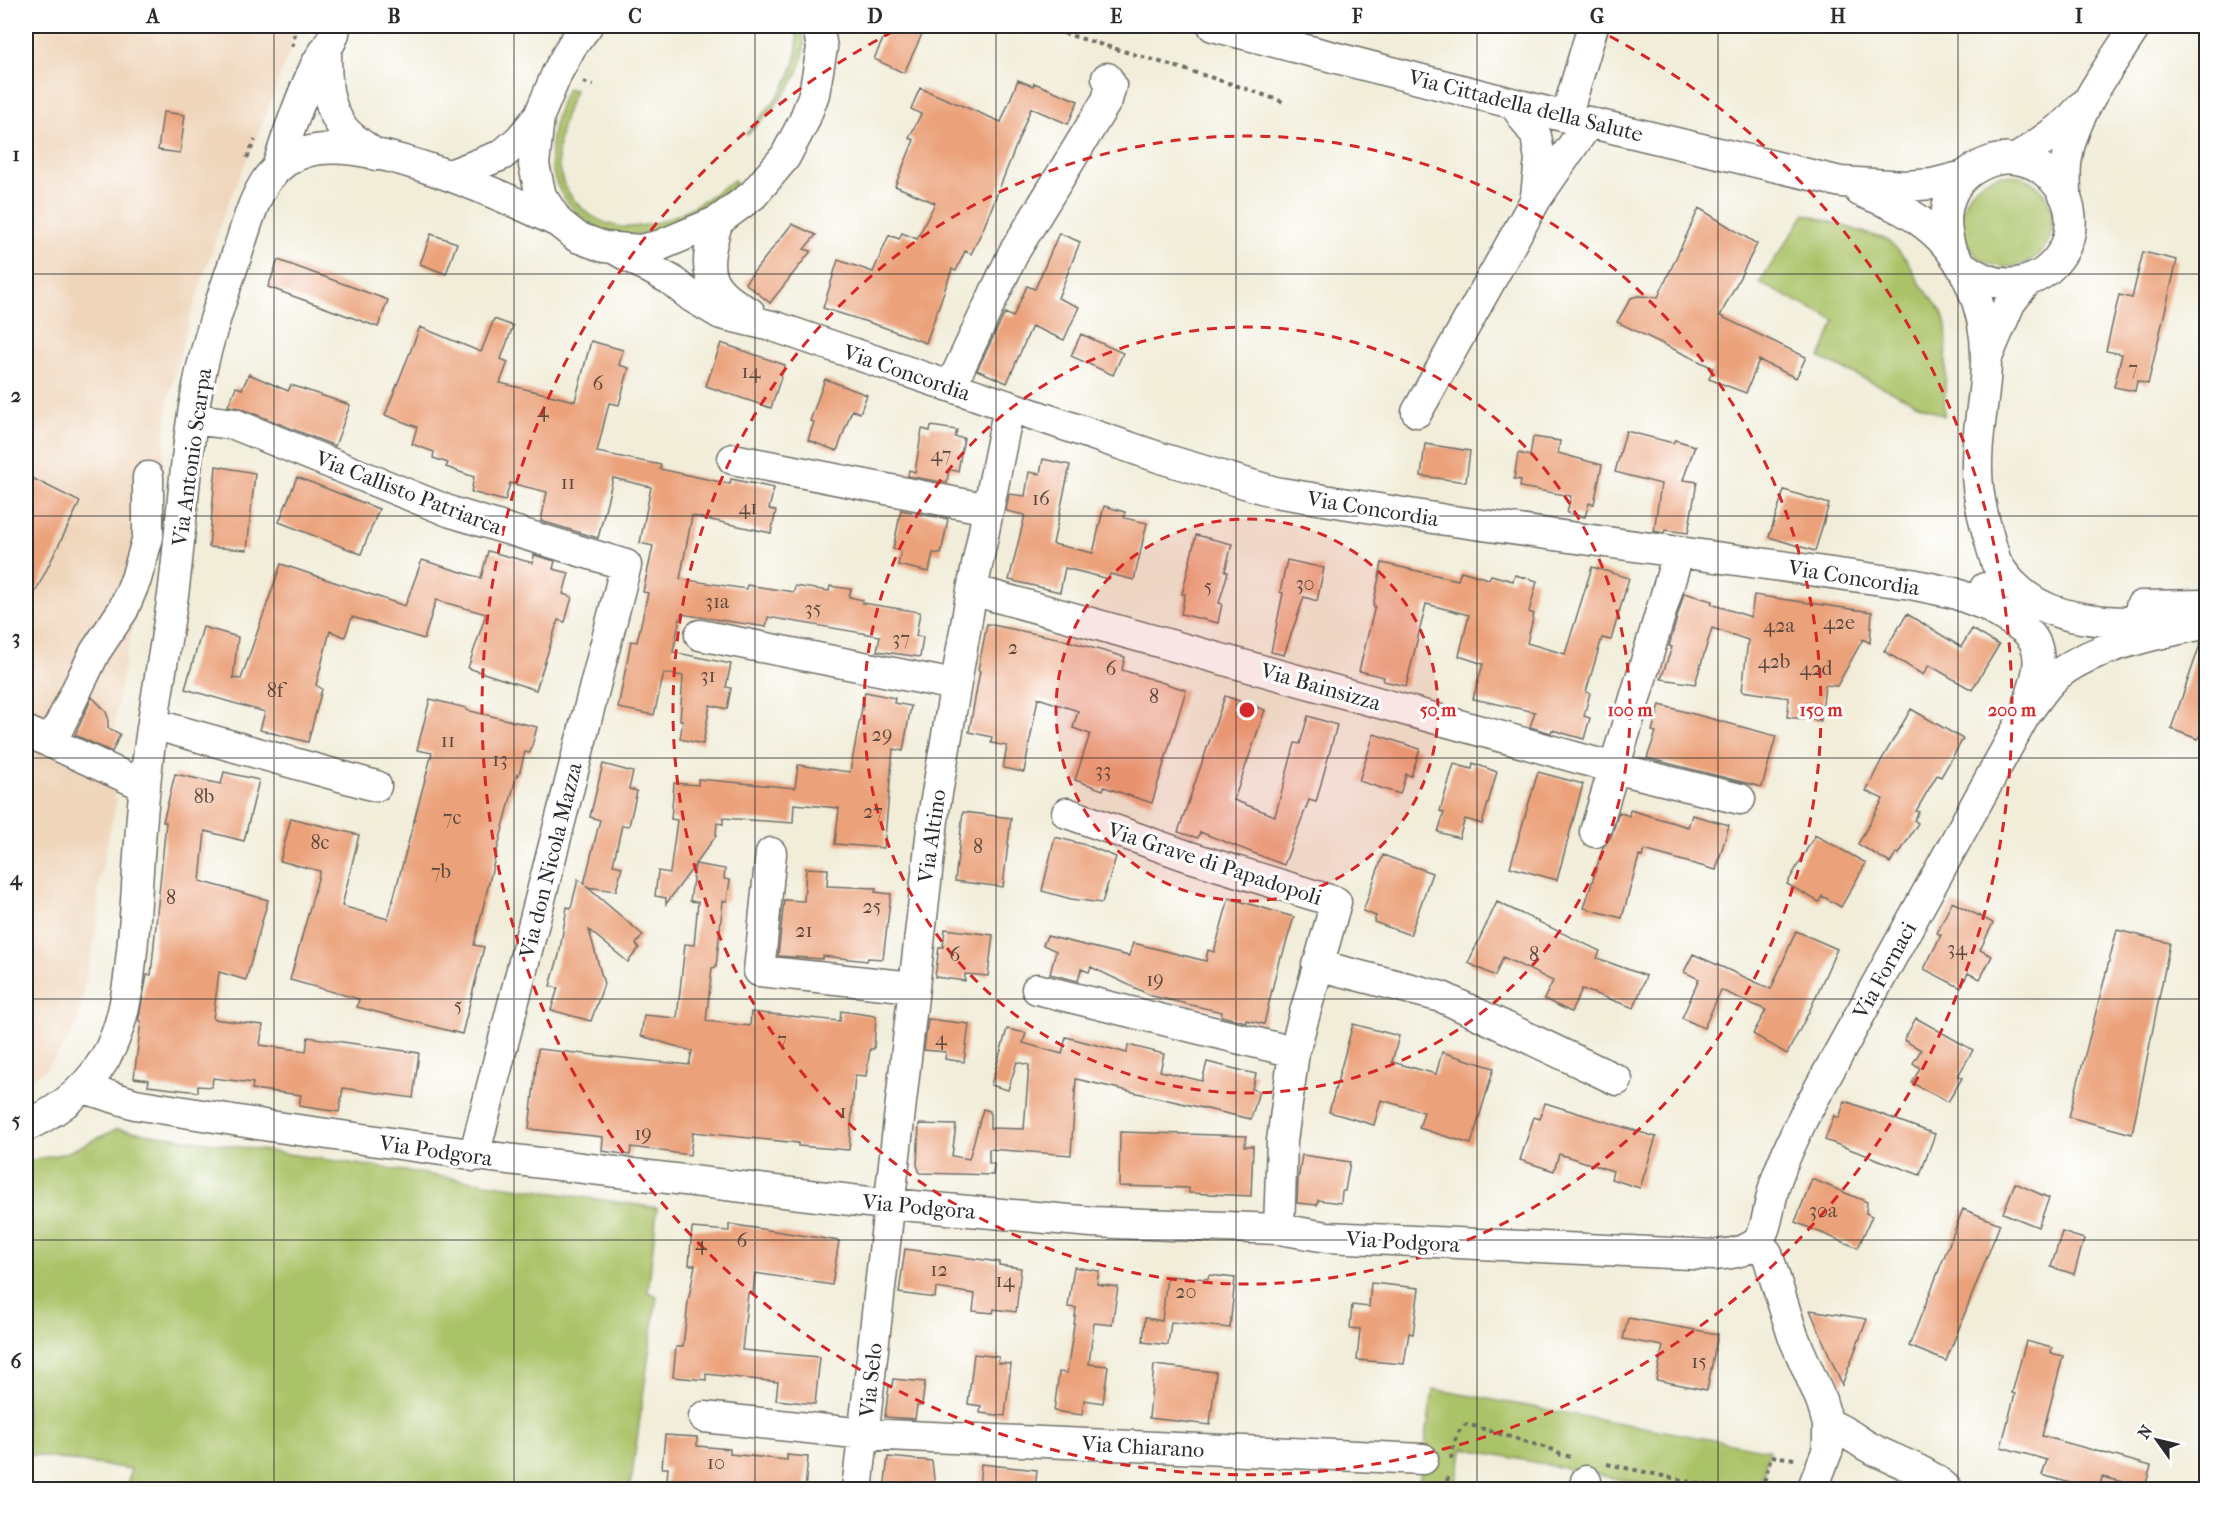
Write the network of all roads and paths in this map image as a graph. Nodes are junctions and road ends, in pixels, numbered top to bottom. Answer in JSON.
{"nodes":[{"id":1,"x":587,"y":26,"type":"edge"},
{"id":2,"x":1047,"y":26,"type":"edge"},
{"id":3,"x":1213,"y":26,"type":"edge"},
{"id":4,"x":1593,"y":26,"type":"edge"},
{"id":5,"x":2136,"y":26,"type":"edge"},
{"id":6,"x":825,"y":33,"type":"edge"},
{"id":7,"x":330,"y":38,"type":"edge"},
{"id":8,"x":1107,"y":78,"type":"dead end"},
{"id":9,"x":2091,"y":98,"type":"junction"},
{"id":10,"x":1286,"y":103,"type":"dead end"},
{"id":11,"x":1514,"y":104,"type":"junction"},
{"id":12,"x":539,"y":116,"type":"junction"},
{"id":13,"x":1577,"y":120,"type":"junction"},
{"id":14,"x":290,"y":126,"type":"junction"},
{"id":15,"x":308,"y":152,"type":"junction"},
{"id":16,"x":376,"y":155,"type":"junction"},
{"id":17,"x":2017,"y":159,"type":"junction"},
{"id":18,"x":277,"y":168,"type":"junction"},
{"id":19,"x":450,"y":176,"type":"junction"},
{"id":20,"x":1964,"y":176,"type":"junction"},
{"id":21,"x":1841,"y":182,"type":"junction"},
{"id":22,"x":2066,"y":197,"type":"junction"},
{"id":23,"x":1536,"y":199,"type":"junction"},
{"id":24,"x":718,"y":221,"type":"junction"},
{"id":25,"x":558,"y":222,"type":"junction"},
{"id":26,"x":615,"y":249,"type":"junction"},
{"id":27,"x":1956,"y":257,"type":"junction"},
{"id":28,"x":2025,"y":282,"type":"junction"},
{"id":29,"x":776,"y":327,"type":"junction"},
{"id":30,"x":1986,"y":359,"type":"junction"},
{"id":31,"x":951,"y":386,"type":"junction"},
{"id":32,"x":1009,"y":407,"type":"junction"},
{"id":33,"x":1417,"y":412,"type":"dead end"},
{"id":34,"x":193,"y":419,"type":"junction"},
{"id":35,"x":733,"y":459,"type":"dead end"},
{"id":36,"x":148,"y":477,"type":"dead end"},
{"id":37,"x":1981,"y":507,"type":"junction"},
{"id":38,"x":988,"y":509,"type":"junction"},
{"id":39,"x":1679,"y":551,"type":"junction"},
{"id":40,"x":626,"y":565,"type":"joint"},
{"id":41,"x":972,"y":590,"type":"junction"},
{"id":42,"x":1988,"y":606,"type":"junction"},
{"id":43,"x":2205,"y":617,"type":"edge"},
{"id":44,"x":700,"y":634,"type":"dead end"},
{"id":45,"x":955,"y":685,"type":"junction"},
{"id":46,"x":2025,"y":715,"type":"junction"},
{"id":47,"x":153,"y":724,"type":"junction"},
{"id":48,"x":38,"y":737,"type":"edge"},
{"id":49,"x":1614,"y":768,"type":"junction"},
{"id":50,"x":145,"y":786,"type":"junction"},
{"id":51,"x":376,"y":786,"type":"dead end"},
{"id":52,"x":1740,"y":799,"type":"dead end"},
{"id":53,"x":1067,"y":813,"type":"dead end"},
{"id":54,"x":1595,"y":832,"type":"dead end"},
{"id":55,"x":771,"y":853,"type":"dead end"},
{"id":56,"x":1317,"y":965,"type":"junction"},
{"id":57,"x":913,"y":987,"type":"junction"},
{"id":58,"x":1037,"y":989,"type":"dead end"},
{"id":59,"x":1294,"y":1052,"type":"junction"},
{"id":60,"x":1617,"y":1080,"type":"dead end"},
{"id":61,"x":84,"y":1088,"type":"junction"},
{"id":62,"x":26,"y":1126,"type":"edge"},
{"id":63,"x":474,"y":1155,"type":"junction"},
{"id":64,"x":889,"y":1203,"type":"junction"},
{"id":65,"x":1279,"y":1229,"type":"junction"},
{"id":66,"x":1757,"y":1241,"type":"junction"},
{"id":67,"x":705,"y":1417,"type":"dead end"},
{"id":68,"x":1828,"y":1424,"type":"junction"},
{"id":69,"x":864,"y":1434,"type":"junction"},
{"id":70,"x":1423,"y":1458,"type":"dead end"},
{"id":71,"x":1798,"y":1459,"type":"dead end"},
{"id":72,"x":857,"y":1490,"type":"edge"},
{"id":73,"x":1762,"y":1490,"type":"edge"},
{"id":74,"x":1812,"y":1490,"type":"edge"},
{"id":75,"x":1948,"y":1490,"type":"edge"}],
"edges":[{"from":1,"to":12,"type":"street"},
{"from":2,"to":10,"type":"path"},
{"from":3,"to":11,"type":"street","name":"Via Cittadella della Salute"},
{"from":4,"to":13,"type":"street"},
{"from":5,"to":9,"type":"street"},
{"from":6,"to":24,"type":"street"},
{"from":7,"to":14,"type":"street"},
{"from":7,"to":16,"type":"street"},
{"from":8,"to":31,"type":"street"},
{"from":9,"to":17,"type":"street"},
{"from":9,"to":22,"type":"street"},
{"from":11,"to":13,"type":"street","name":"Via Cittadella della Salute"},
{"from":11,"to":23,"type":"street"},
{"from":12,"to":19,"type":"street"},
{"from":12,"to":25,"type":"street"},
{"from":13,"to":21,"type":"street","name":"Via Cittadella della Salute"},
{"from":13,"to":23,"type":"street"},
{"from":14,"to":15,"type":"street"},
{"from":14,"to":18,"type":"street"},
{"from":15,"to":16,"type":"street"},
{"from":15,"to":18,"type":"street"},
{"from":16,"to":19,"type":"street"},
{"from":17,"to":20,"type":"street","name":"Via Cittadella della Salute"},
{"from":17,"to":22,"type":"street","name":"Via Cittadella della Salute"},
{"from":18,"to":34,"type":"street","name":"Via Antonio Scarpa"},
{"from":19,"to":25,"type":"street"},
{"from":20,"to":21,"type":"street","name":"Via Cittadella della Salute"},
{"from":20,"to":27,"type":"street","name":"Via Cittadella della Salute"},
{"from":21,"to":27,"type":"street","name":"Via Cittadella della Salute"},
{"from":22,"to":28,"type":"street","name":"Via Cittadella della Salute"},
{"from":23,"to":33,"type":"street"},
{"from":24,"to":26,"type":"street"},
{"from":24,"to":29,"type":"street","name":"Via Concordia"},
{"from":25,"to":26,"type":"street"},
{"from":26,"to":29,"type":"street","name":"Via Concordia"},
{"from":27,"to":28,"type":"street","name":"Via Cittadella della Salute"},
{"from":27,"to":30,"type":"street","name":"Via Cittadella della Salute"},
{"from":28,"to":30,"type":"street","name":"Via Cittadella della Salute"},
{"from":29,"to":31,"type":"street","name":"Via Concordia"},
{"from":30,"to":37,"type":"street","name":"Via Cittadella della Salute"},
{"from":31,"to":32,"type":"street","name":"Via Concordia"},
{"from":32,"to":38,"type":"street","name":"Via Altino"},
{"from":32,"to":39,"type":"street","name":"Via Concordia"},
{"from":34,"to":40,"type":"street","name":"Via Callisto Patriarca"},
{"from":34,"to":47,"type":"street","name":"Via Antonio Scarpa"},
{"from":35,"to":38,"type":"street"},
{"from":36,"to":48,"type":"street"},
{"from":37,"to":42,"type":"street"},
{"from":37,"to":43,"type":"street","name":"Via Cittadella della Salute"},
{"from":38,"to":41,"type":"street","name":"Via Altino"},
{"from":39,"to":42,"type":"street","name":"Via Concordia"},
{"from":39,"to":49,"type":"street"},
{"from":40,"to":63,"type":"street","name":"Via don Nicola Mazza"},
{"from":41,"to":45,"type":"street","name":"Via Altino"},
{"from":41,"to":49,"type":"street","name":"Via Bainsizza"},
{"from":42,"to":46,"type":"street","name":"Via Concordia"},
{"from":43,"to":46,"type":"street","name":"Via Fornaci"},
{"from":44,"to":45,"type":"street"},
{"from":45,"to":57,"type":"street","name":"Via Altino"},
{"from":46,"to":66,"type":"street","name":"Via Fornaci"},
{"from":47,"to":50,"type":"street","name":"Via Antonio Scarpa"},
{"from":47,"to":51,"type":"street"},
{"from":48,"to":50,"type":"street"},
{"from":49,"to":52,"type":"street","name":"Via Bainsizza"},
{"from":49,"to":54,"type":"street"},
{"from":50,"to":61,"type":"street","name":"Via Antonio Scarpa"},
{"from":53,"to":56,"type":"street","name":"Via Grave di Papadopoli"},
{"from":55,"to":57,"type":"street"},
{"from":56,"to":59,"type":"street","name":"Via Grave di Papadopoli"},
{"from":56,"to":60,"type":"street"},
{"from":57,"to":64,"type":"street","name":"Via Altino"},
{"from":58,"to":59,"type":"street"},
{"from":59,"to":65,"type":"street","name":"Via Grave di Papadopoli"},
{"from":61,"to":62,"type":"street","name":"Via Antonio Scarpa"},
{"from":61,"to":63,"type":"street","name":"Via Podgora"},
{"from":63,"to":64,"type":"street","name":"Via Podgora"},
{"from":64,"to":65,"type":"street","name":"Via Podgora"},
{"from":64,"to":69,"type":"street","name":"Via Selo"},
{"from":65,"to":66,"type":"street","name":"Via Podgora"},
{"from":66,"to":68,"type":"street"},
{"from":67,"to":69,"type":"street","name":"Via Selo"},
{"from":68,"to":74,"type":"street"},
{"from":68,"to":75,"type":"street"},
{"from":69,"to":70,"type":"street","name":"Via Chiarano"},
{"from":69,"to":72,"type":"street"},
{"from":71,"to":73,"type":"path"}]}
